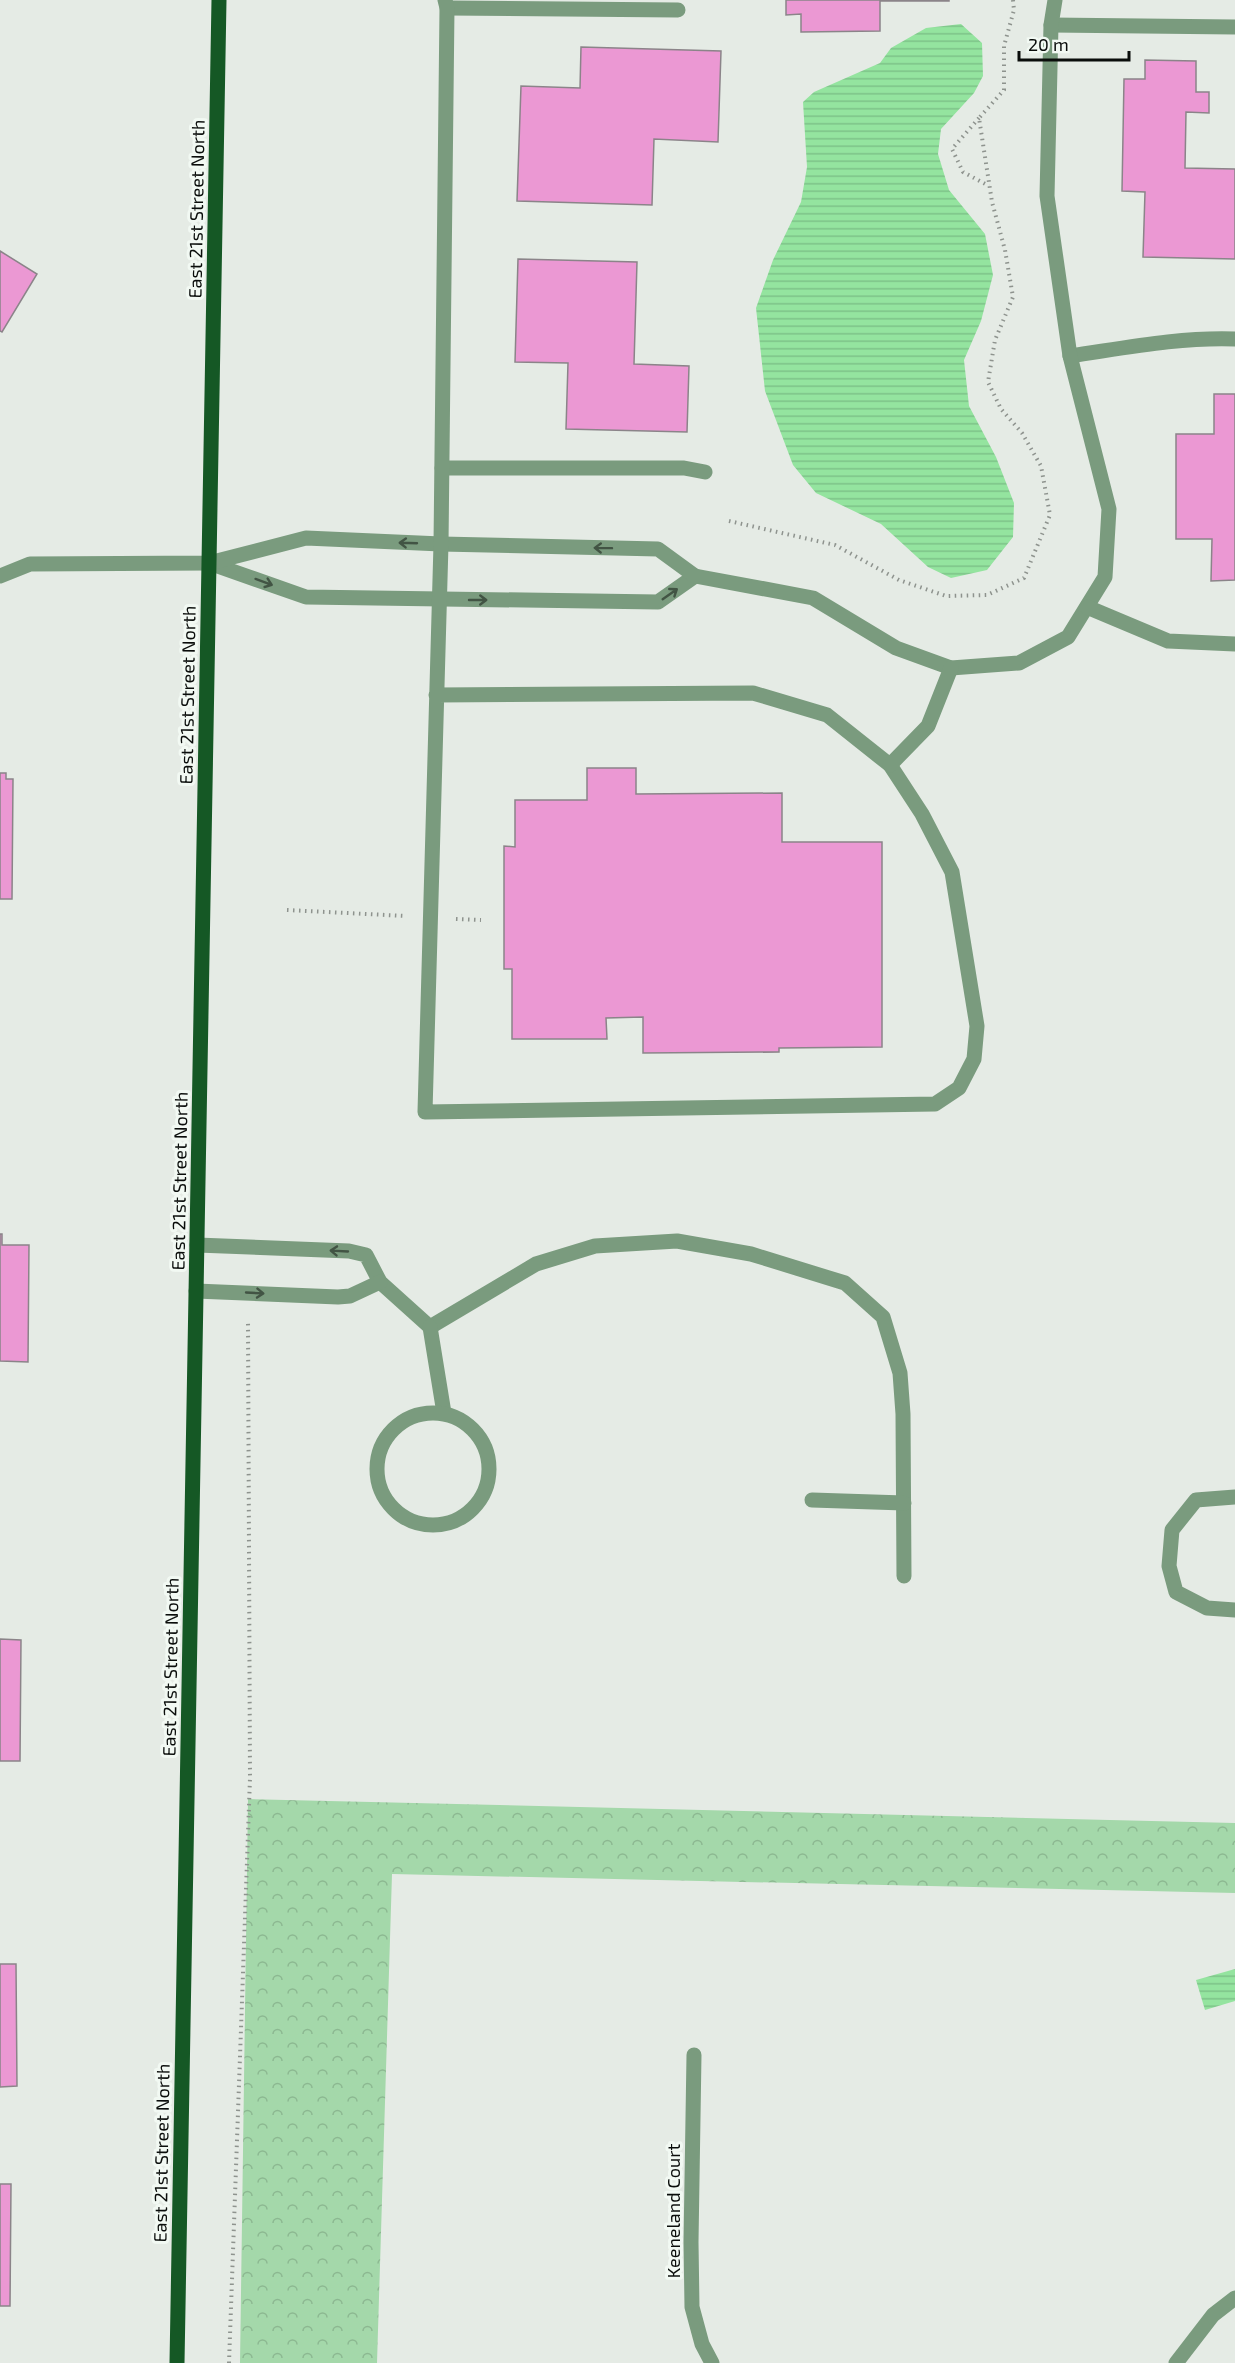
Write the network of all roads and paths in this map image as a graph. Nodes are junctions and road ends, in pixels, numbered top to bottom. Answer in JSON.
{"nodes":[{"id":1,"x":219,"y":0,"type":"edge"},
{"id":2,"x":1012,"y":0,"type":"edge"},
{"id":3,"x":1055,"y":0,"type":"edge"},
{"id":4,"x":446,"y":4,"type":"edge"},
{"id":5,"x":678,"y":10,"type":"dead end"},
{"id":6,"x":1052,"y":26,"type":"junction"},
{"id":7,"x":1235,"y":27,"type":"edge"},
{"id":8,"x":979,"y":118,"type":"junction"},
{"id":9,"x":989,"y":186,"type":"junction"},
{"id":10,"x":1235,"y":339,"type":"edge"},
{"id":11,"x":1070,"y":356,"type":"junction"},
{"id":12,"x":442,"y":468,"type":"junction"},
{"id":13,"x":705,"y":472,"type":"dead end"},
{"id":14,"x":729,"y":521,"type":"dead end"},
{"id":15,"x":441,"y":544,"type":"junction"},
{"id":16,"x":209,"y":562,"type":"junction"},
{"id":17,"x":0,"y":574,"type":"edge"},
{"id":18,"x":694,"y":576,"type":"junction"},
{"id":19,"x":439,"y":600,"type":"junction"},
{"id":20,"x":1087,"y":607,"type":"junction"},
{"id":21,"x":1235,"y":644,"type":"edge"},
{"id":22,"x":951,"y":668,"type":"junction"},
{"id":23,"x":436,"y":695,"type":"junction"},
{"id":24,"x":890,"y":765,"type":"junction"},
{"id":25,"x":287,"y":910,"type":"dead end"},
{"id":26,"x":431,"y":918,"type":"junction"},
{"id":27,"x":481,"y":920,"type":"dead end"},
{"id":28,"x":197,"y":1245,"type":"junction"},
{"id":29,"x":380,"y":1282,"type":"junction"},
{"id":30,"x":196,"y":1291,"type":"junction"},
{"id":31,"x":248,"y":1293,"type":"junction"},
{"id":32,"x":430,"y":1327,"type":"junction"},
{"id":33,"x":444,"y":1413,"type":"junction"},
{"id":34,"x":1235,"y":1497,"type":"edge"},
{"id":35,"x":812,"y":1500,"type":"dead end"},
{"id":36,"x":904,"y":1503,"type":"junction"},
{"id":37,"x":904,"y":1576,"type":"dead end"},
{"id":38,"x":1235,"y":1610,"type":"edge"},
{"id":39,"x":694,"y":2055,"type":"dead end"},
{"id":40,"x":1235,"y":2298,"type":"edge"},
{"id":41,"x":177,"y":2363,"type":"edge"},
{"id":42,"x":229,"y":2363,"type":"edge"},
{"id":43,"x":712,"y":2363,"type":"edge"},
{"id":44,"x":1176,"y":2363,"type":"edge"}],
"edges":[{"from":1,"to":16,"type":"main road","name":"East 21st Street North"},
{"from":2,"to":8,"type":"path"},
{"from":3,"to":6,"type":"street"},
{"from":4,"to":5,"type":"street"},
{"from":4,"to":12,"type":"street"},
{"from":6,"to":7,"type":"street"},
{"from":6,"to":11,"type":"street"},
{"from":8,"to":9,"type":"path"},
{"from":8,"to":9,"type":"path"},
{"from":9,"to":14,"type":"path"},
{"from":10,"to":11,"type":"street"},
{"from":11,"to":20,"type":"street"},
{"from":12,"to":13,"type":"street"},
{"from":12,"to":15,"type":"street"},
{"from":15,"to":16,"type":"street","one_way":true},
{"from":18,"to":15,"type":"street","one_way":true},
{"from":15,"to":19,"type":"street"},
{"from":16,"to":17,"type":"street"},
{"from":16,"to":19,"type":"street","one_way":true},
{"from":16,"to":28,"type":"main road","name":"East 21st Street North"},
{"from":19,"to":18,"type":"street","one_way":true},
{"from":18,"to":22,"type":"street"},
{"from":19,"to":23,"type":"street"},
{"from":20,"to":21,"type":"street"},
{"from":20,"to":22,"type":"street"},
{"from":22,"to":24,"type":"street"},
{"from":23,"to":24,"type":"street"},
{"from":23,"to":26,"type":"street"},
{"from":24,"to":26,"type":"street"},
{"from":25,"to":26,"type":"path"},
{"from":26,"to":27,"type":"path"},
{"from":29,"to":28,"type":"street","one_way":true},
{"from":28,"to":30,"type":"main road","name":"East 21st Street North"},
{"from":31,"to":29,"type":"street","one_way":true},
{"from":29,"to":32,"type":"street"},
{"from":30,"to":31,"type":"street"},
{"from":30,"to":41,"type":"main road","name":"East 21st Street North"},
{"from":31,"to":42,"type":"path"},
{"from":32,"to":33,"type":"street"},
{"from":32,"to":36,"type":"street"},
{"from":33,"to":33,"type":"street"},
{"from":34,"to":38,"type":"street"},
{"from":35,"to":36,"type":"street"},
{"from":36,"to":37,"type":"street"},
{"from":39,"to":43,"type":"street","name":"Keeneland Court"},
{"from":40,"to":44,"type":"street"}]}
